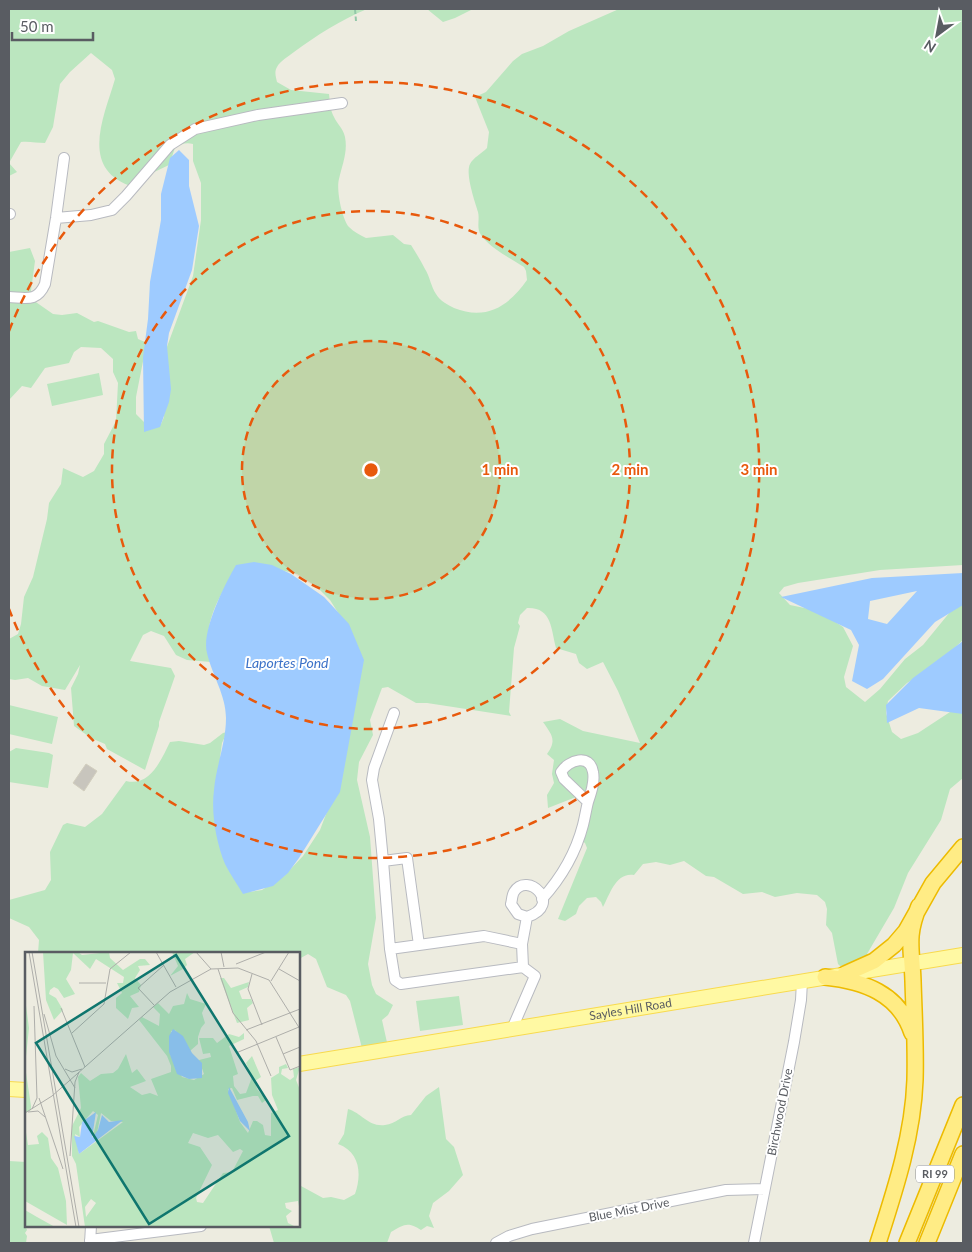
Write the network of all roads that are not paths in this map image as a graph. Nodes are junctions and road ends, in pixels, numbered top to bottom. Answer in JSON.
{"nodes":[{"id":1,"x":342,"y":104,"type":"dead end"},
{"id":2,"x":64,"y":158,"type":"dead end"},
{"id":3,"x":56,"y":218,"type":"junction"},
{"id":4,"x":9,"y":296,"type":"edge"},
{"id":5,"x":394,"y":713,"type":"dead end"},
{"id":6,"x":588,"y":802,"type":"dead end"},
{"id":7,"x":963,"y":846,"type":"edge"},
{"id":8,"x":383,"y":861,"type":"junction"},
{"id":9,"x":542,"y":899,"type":"junction"},
{"id":10,"x":919,"y":906,"type":"junction"},
{"id":11,"x":527,"y":917,"type":"junction"},
{"id":12,"x":522,"y":944,"type":"junction"},
{"id":13,"x":419,"y":945,"type":"junction"},
{"id":14,"x":390,"y":949,"type":"junction"},
{"id":15,"x":963,"y":955,"type":"edge"},
{"id":16,"x":912,"y":963,"type":"junction"},
{"id":17,"x":522,"y":967,"type":"junction"},
{"id":18,"x":845,"y":974,"type":"junction"},
{"id":19,"x":825,"y":977,"type":"junction"},
{"id":20,"x":802,"y":981,"type":"junction"},
{"id":21,"x":512,"y":1029,"type":"junction"},
{"id":22,"x":915,"y":1049,"type":"junction"},
{"id":23,"x":300,"y":1064,"type":"edge"},
{"id":24,"x":9,"y":1089,"type":"edge"},
{"id":25,"x":25,"y":1090,"type":"edge"},
{"id":26,"x":963,"y":1104,"type":"edge"},
{"id":27,"x":963,"y":1154,"type":"edge"},
{"id":28,"x":764,"y":1189,"type":"junction"},
{"id":29,"x":91,"y":1227,"type":"edge"},
{"id":30,"x":194,"y":1227,"type":"edge"},
{"id":31,"x":90,"y":1242,"type":"edge"},
{"id":32,"x":496,"y":1243,"type":"edge"},
{"id":33,"x":754,"y":1243,"type":"edge"},
{"id":34,"x":878,"y":1243,"type":"edge"},
{"id":35,"x":907,"y":1243,"type":"edge"},
{"id":36,"x":927,"y":1243,"type":"edge"}],
"edges":[{"from":1,"to":3,"type":"street"},
{"from":2,"to":3,"type":"street"},
{"from":3,"to":4,"type":"street"},
{"from":5,"to":8,"type":"street"},
{"from":6,"to":9,"type":"street"},
{"from":7,"to":10,"type":"highway"},
{"from":8,"to":13,"type":"street"},
{"from":8,"to":14,"type":"street"},
{"from":9,"to":11,"type":"street"},
{"from":9,"to":11,"type":"street"},
{"from":10,"to":16,"type":"highway"},
{"from":10,"to":18,"type":"highway"},
{"from":11,"to":12,"type":"street"},
{"from":12,"to":13,"type":"street"},
{"from":12,"to":17,"type":"street"},
{"from":13,"to":14,"type":"street"},
{"from":14,"to":17,"type":"street"},
{"from":15,"to":16,"type":"main road","name":"Sayles Hill Road"},
{"from":16,"to":18,"type":"main road","name":"Sayles Hill Road"},
{"from":16,"to":22,"type":"highway"},
{"from":17,"to":21,"type":"street"},
{"from":18,"to":19,"type":"main road","name":"Sayles Hill Road"},
{"from":19,"to":20,"type":"main road","name":"Sayles Hill Road"},
{"from":19,"to":22,"type":"highway"},
{"from":20,"to":21,"type":"main road","name":"Sayles Hill Road"},
{"from":20,"to":28,"type":"street","name":"Birchwood Drive"},
{"from":21,"to":23,"type":"main road","name":"Sayles Hill Road"},
{"from":22,"to":34,"type":"highway"},
{"from":24,"to":25,"type":"main road"},
{"from":26,"to":35,"type":"highway","number":"RI 99"},
{"from":27,"to":36,"type":"highway","number":"RI 99"},
{"from":28,"to":32,"type":"street","name":"Blue Mist Drive"},
{"from":28,"to":33,"type":"street","name":"Birchwood Drive"},
{"from":29,"to":31,"type":"street"},
{"from":30,"to":31,"type":"street"}]}
